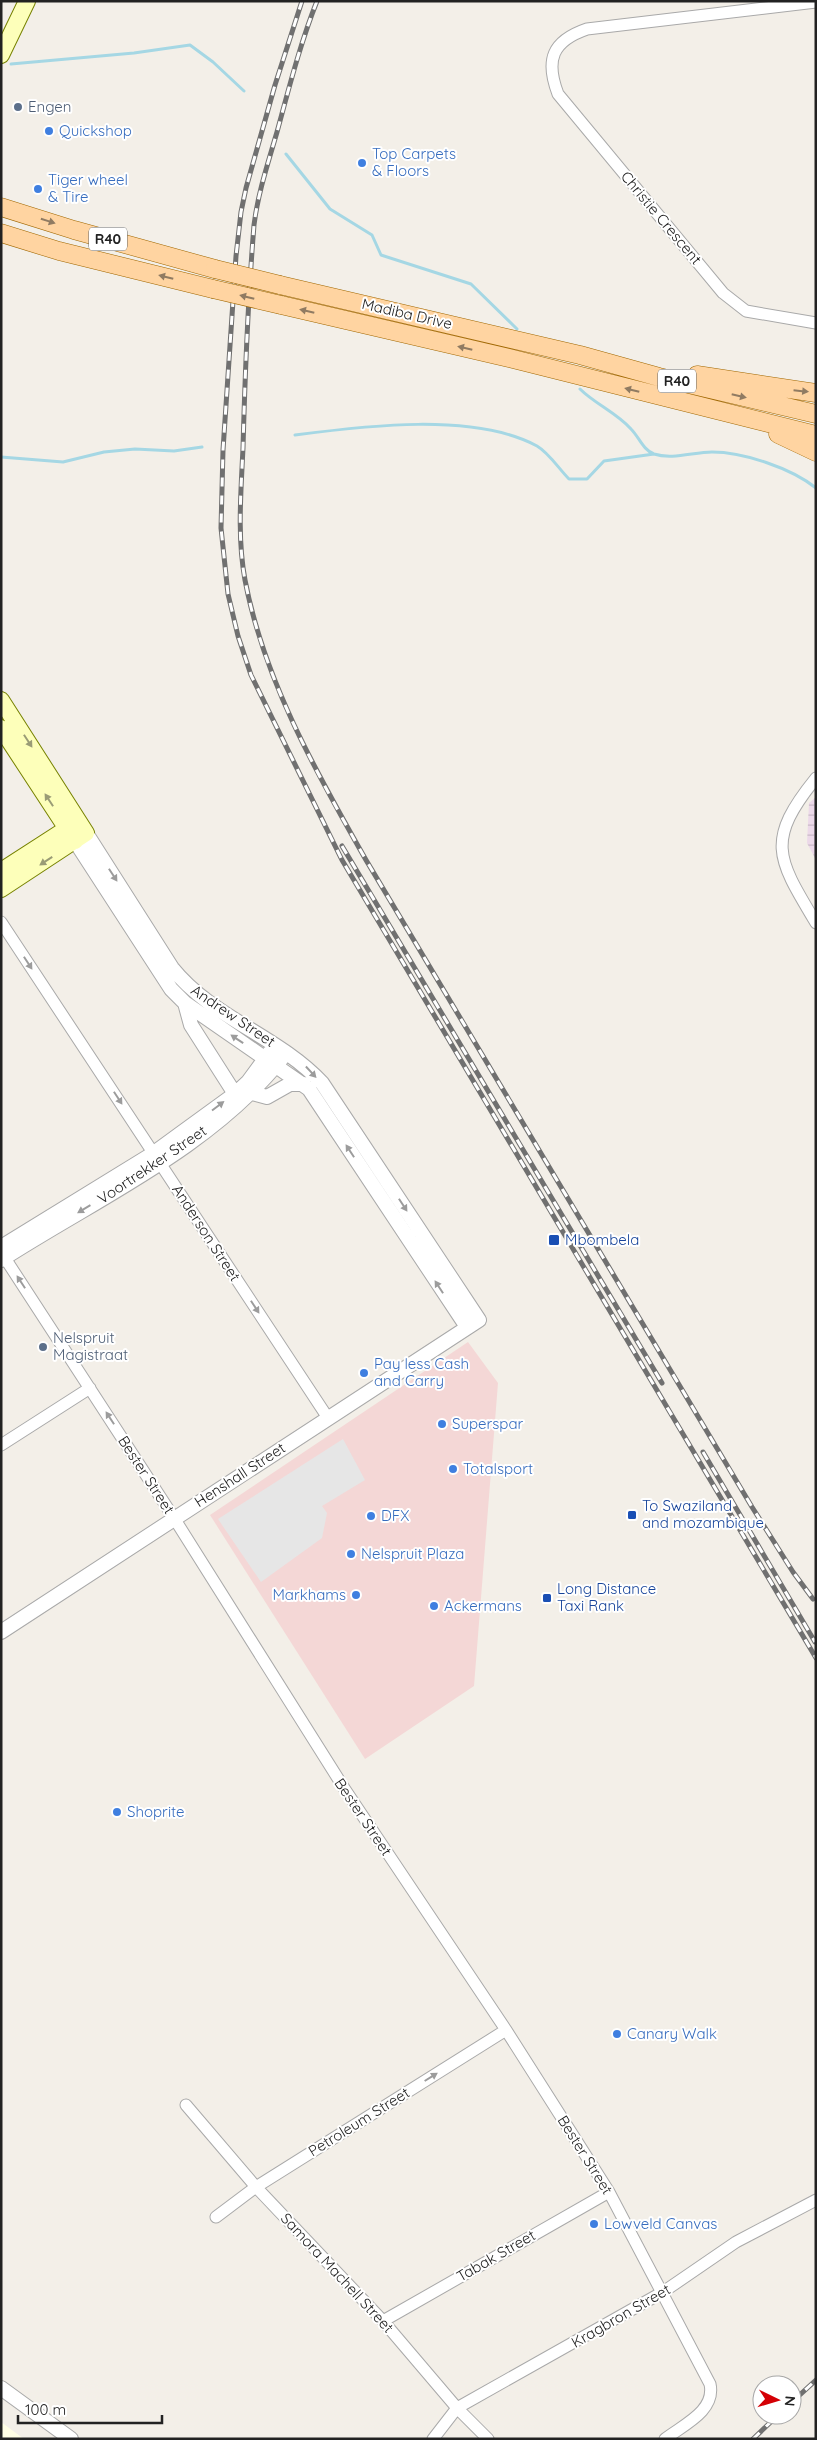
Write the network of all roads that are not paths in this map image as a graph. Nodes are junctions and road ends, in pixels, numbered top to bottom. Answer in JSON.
{"nodes":[{"id":1,"x":27,"y":1,"type":"edge"},
{"id":2,"x":816,"y":2,"type":"edge"},
{"id":3,"x":1,"y":55,"type":"edge"},
{"id":4,"x":1,"y":206,"type":"edge"},
{"id":5,"x":1,"y":233,"type":"edge"},
{"id":6,"x":816,"y":323,"type":"edge"},
{"id":7,"x":580,"y":355,"type":"junction"},
{"id":8,"x":816,"y":393,"type":"edge"},
{"id":9,"x":816,"y":414,"type":"edge"},
{"id":10,"x":731,"y":415,"type":"junction"},
{"id":11,"x":816,"y":435,"type":"edge"},
{"id":12,"x":816,"y":452,"type":"edge"},
{"id":13,"x":1,"y":700,"type":"edge"},
{"id":14,"x":1,"y":728,"type":"edge"},
{"id":15,"x":816,"y":778,"type":"edge"},
{"id":16,"x":77,"y":831,"type":"junction"},
{"id":17,"x":1,"y":871,"type":"edge"},
{"id":18,"x":1,"y":889,"type":"edge"},
{"id":19,"x":1,"y":922,"type":"edge"},
{"id":20,"x":816,"y":923,"type":"edge"},
{"id":21,"x":184,"y":1003,"type":"junction"},
{"id":22,"x":282,"y":1048,"type":"junction"},
{"id":23,"x":271,"y":1062,"type":"junction"},
{"id":24,"x":304,"y":1084,"type":"junction"},
{"id":25,"x":252,"y":1093,"type":"junction"},
{"id":26,"x":235,"y":1094,"type":"junction"},
{"id":27,"x":157,"y":1158,"type":"junction"},
{"id":28,"x":2,"y":1254,"type":"edge"},
{"id":29,"x":480,"y":1320,"type":"joint"},
{"id":30,"x":467,"y":1327,"type":"junction"},
{"id":31,"x":90,"y":1388,"type":"junction"},
{"id":32,"x":328,"y":1418,"type":"junction"},
{"id":33,"x":1,"y":1445,"type":"edge"},
{"id":34,"x":174,"y":1518,"type":"junction"},
{"id":35,"x":1,"y":1632,"type":"edge"},
{"id":36,"x":506,"y":2030,"type":"junction"},
{"id":37,"x":186,"y":2106,"type":"dead end"},
{"id":38,"x":256,"y":2187,"type":"junction"},
{"id":39,"x":608,"y":2192,"type":"junction"},
{"id":40,"x":816,"y":2200,"type":"edge"},
{"id":41,"x":216,"y":2217,"type":"dead end"},
{"id":42,"x":663,"y":2292,"type":"junction"},
{"id":43,"x":383,"y":2321,"type":"junction"},
{"id":44,"x":1,"y":2388,"type":"edge"},
{"id":45,"x":457,"y":2408,"type":"junction"},
{"id":46,"x":71,"y":2439,"type":"edge"},
{"id":47,"x":432,"y":2439,"type":"edge"},
{"id":48,"x":488,"y":2439,"type":"edge"},
{"id":49,"x":665,"y":2439,"type":"edge"}],
"edges":[{"from":1,"to":3,"type":"main road"},
{"from":2,"to":6,"type":"street","name":"Christie Crescent"},
{"from":4,"to":7,"type":"main road","name":"Madiba Drive","number":"R40","one_way":true,"bridge":true},
{"from":10,"to":5,"type":"main road","name":"Madiba Drive","number":"R40","one_way":true,"bridge":true},
{"from":7,"to":8,"type":"main road","one_way":true},
{"from":7,"to":9,"type":"main road","name":"Madiba Drive","number":"R40","one_way":true},
{"from":10,"to":11,"type":"main road","name":"Madiba Drive","number":"R40"},
{"from":10,"to":12,"type":"main road"},
{"from":13,"to":16,"type":"main road","name":"Andrew Street","one_way":true},
{"from":16,"to":14,"type":"main road","name":"Andrew Street","one_way":true},
{"from":15,"to":20,"type":"street"},
{"from":16,"to":17,"type":"main road"},
{"from":16,"to":18,"type":"main road","one_way":true},
{"from":16,"to":21,"type":"street","name":"Andrew Street"},
{"from":16,"to":22,"type":"street","name":"Andrew Street","one_way":true},
{"from":19,"to":27,"type":"street","name":"Anderson Street","one_way":true},
{"from":23,"to":21,"type":"street","name":"Andrew Street","one_way":true},
{"from":21,"to":26,"type":"street"},
{"from":22,"to":23,"type":"street","name":"Voortrekker Street"},
{"from":22,"to":29,"type":"street","name":"Andrew Street","one_way":true},
{"from":23,"to":24,"type":"street","name":"Andrew Street"},
{"from":23,"to":25,"type":"street","name":"Voortrekker Street"},
{"from":23,"to":26,"type":"street","name":"Voortrekker Street"},
{"from":24,"to":25,"type":"street"},
{"from":30,"to":24,"type":"street","name":"Andrew Street","one_way":true},
{"from":25,"to":27,"type":"street","name":"Voortrekker Street"},
{"from":27,"to":26,"type":"street","name":"Voortrekker Street","one_way":true},
{"from":27,"to":28,"type":"street","name":"Voortrekker Street"},
{"from":27,"to":32,"type":"street","name":"Anderson Street","one_way":true},
{"from":31,"to":28,"type":"street","name":"Bester Street","one_way":true},
{"from":29,"to":30,"type":"street","name":"Henshall Street"},
{"from":30,"to":32,"type":"street","name":"Henshall Street"},
{"from":31,"to":33,"type":"street"},
{"from":34,"to":31,"type":"street","name":"Bester Street","one_way":true},
{"from":32,"to":34,"type":"street","name":"Henshall Street"},
{"from":34,"to":35,"type":"street","name":"Henshall Street"},
{"from":34,"to":36,"type":"street","name":"Bester Street"},
{"from":38,"to":36,"type":"street","name":"Petroleum Street","one_way":true},
{"from":36,"to":39,"type":"street","name":"Bester Street"},
{"from":37,"to":38,"type":"street","name":"Samora Machell Street"},
{"from":38,"to":41,"type":"street","name":"Petroleum Street"},
{"from":38,"to":43,"type":"street","name":"Samora Machell Street"},
{"from":39,"to":42,"type":"street","name":"Bester Street"},
{"from":39,"to":43,"type":"street","name":"Tabak Street"},
{"from":40,"to":42,"type":"street","name":"Kragbron Street"},
{"from":42,"to":45,"type":"street","name":"Kragbron Street"},
{"from":42,"to":49,"type":"street","name":"Bester Street"},
{"from":43,"to":45,"type":"street","name":"Samora Machell Street"},
{"from":44,"to":46,"type":"street"},
{"from":45,"to":47,"type":"street","name":"Kragbron Street"},
{"from":45,"to":48,"type":"street","name":"Samora Machell Street"}]}
